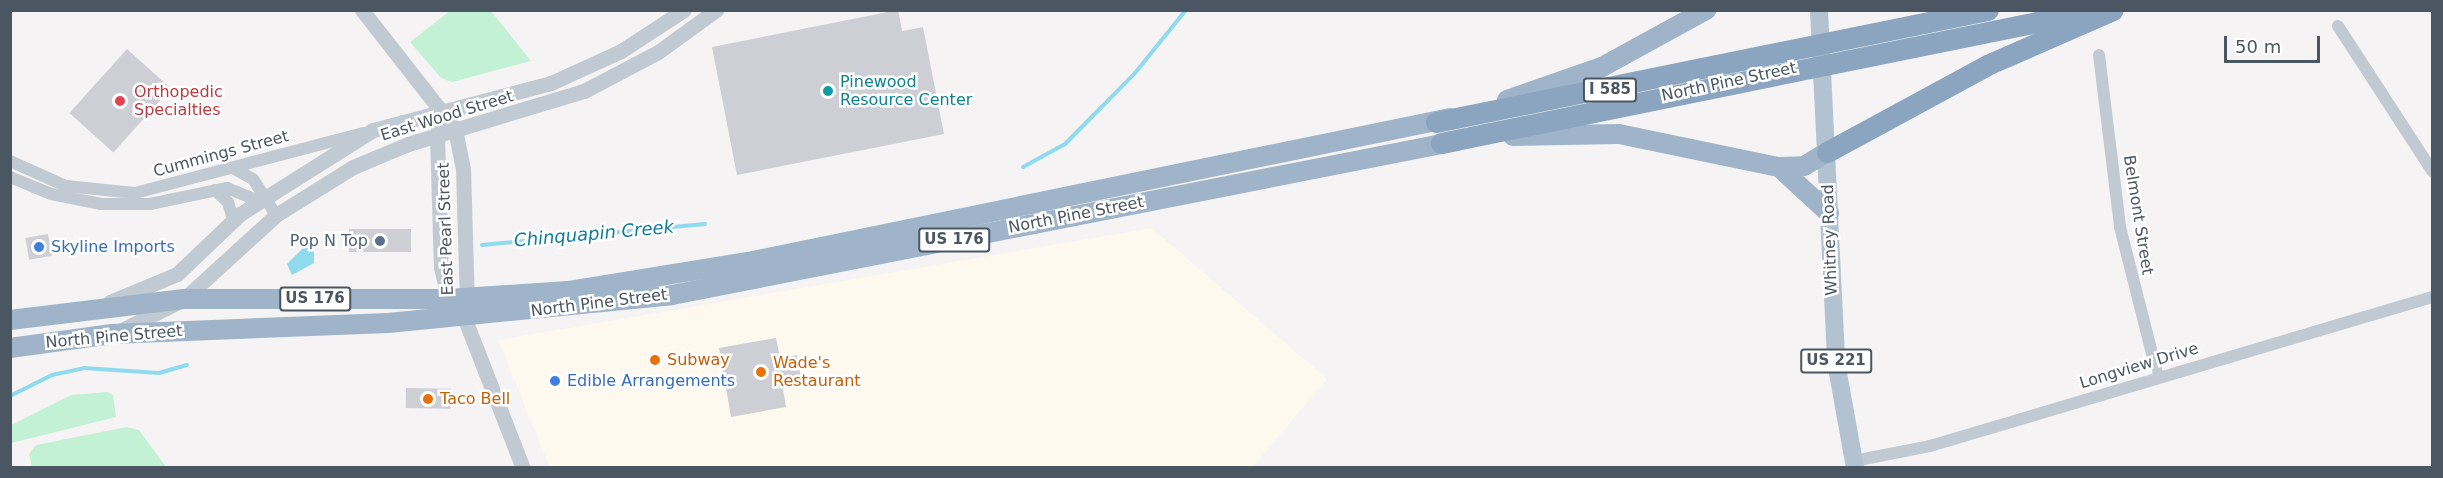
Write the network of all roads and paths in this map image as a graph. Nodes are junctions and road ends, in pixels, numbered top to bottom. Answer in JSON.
{"nodes":[{"id":1,"x":362,"y":10,"type":"edge"},
{"id":2,"x":684,"y":10,"type":"edge"},
{"id":3,"x":716,"y":10,"type":"edge"},
{"id":4,"x":1706,"y":10,"type":"edge"},
{"id":5,"x":1819,"y":10,"type":"edge"},
{"id":6,"x":1988,"y":10,"type":"edge"},
{"id":7,"x":2096,"y":10,"type":"edge"},
{"id":8,"x":2113,"y":10,"type":"edge"},
{"id":9,"x":2338,"y":26,"type":"dead end"},
{"id":10,"x":1864,"y":46,"type":"junction"},
{"id":11,"x":2099,"y":55,"type":"dead end"},
{"id":12,"x":1782,"y":62,"type":"junction"},
{"id":13,"x":442,"y":110,"type":"junction"},
{"id":14,"x":1436,"y":122,"type":"junction"},
{"id":15,"x":455,"y":129,"type":"junction"},
{"id":16,"x":373,"y":130,"type":"junction"},
{"id":17,"x":437,"y":135,"type":"junction"},
{"id":18,"x":1441,"y":142,"type":"junction"},
{"id":19,"x":310,"y":147,"type":"junction"},
{"id":20,"x":1827,"y":152,"type":"junction"},
{"id":21,"x":10,"y":161,"type":"edge"},
{"id":22,"x":1779,"y":167,"type":"junction"},
{"id":23,"x":234,"y":168,"type":"junction"},
{"id":24,"x":2433,"y":171,"type":"edge"},
{"id":25,"x":303,"y":172,"type":"junction"},
{"id":26,"x":10,"y":177,"type":"edge"},
{"id":27,"x":215,"y":190,"type":"junction"},
{"id":28,"x":262,"y":199,"type":"junction"},
{"id":29,"x":1829,"y":213,"type":"junction"},
{"id":30,"x":276,"y":215,"type":"junction"},
{"id":31,"x":233,"y":219,"type":"junction"},
{"id":32,"x":2433,"y":297,"type":"edge"},
{"id":33,"x":184,"y":299,"type":"junction"},
{"id":34,"x":447,"y":299,"type":"junction"},
{"id":35,"x":466,"y":307,"type":"junction"},
{"id":36,"x":88,"y":308,"type":"junction"},
{"id":37,"x":10,"y":320,"type":"edge"},
{"id":38,"x":112,"y":334,"type":"junction"},
{"id":39,"x":10,"y":348,"type":"edge"},
{"id":40,"x":2158,"y":377,"type":"junction"},
{"id":41,"x":1855,"y":464,"type":"edge"},
{"id":42,"x":523,"y":468,"type":"edge"}],
"edges":[{"from":1,"to":13,"type":"street","name":"East Pearl Street"},
{"from":2,"to":13,"type":"street","name":"East Wood Street"},
{"from":3,"to":15,"type":"street","name":"East Wood Street"},
{"from":4,"to":14,"type":"highway"},
{"from":5,"to":20,"type":"main road","name":"Whitney Road","number":"US 221"},
{"from":6,"to":10,"type":"highway","name":"North Pine Street","number":"I 585"},
{"from":7,"to":10,"type":"highway","name":"North Pine Street","number":"I 585"},
{"from":8,"to":20,"type":"highway"},
{"from":9,"to":24,"type":"street"},
{"from":10,"to":12,"type":"highway","name":"North Pine Street","number":"I 585"},
{"from":11,"to":40,"type":"street","name":"Belmont Street"},
{"from":12,"to":14,"type":"highway","name":"North Pine Street","number":"I 585"},
{"from":12,"to":18,"type":"highway","name":"North Pine Street","number":"I 585"},
{"from":13,"to":15,"type":"street","name":"East Pearl Street"},
{"from":13,"to":16,"type":"street","name":"East Wood Street"},
{"from":13,"to":17,"type":"street","name":"East Pearl Street"},
{"from":14,"to":35,"type":"highway","name":"North Pine Street","number":"US 176"},
{"from":15,"to":17,"type":"street","name":"East Wood Street"},
{"from":15,"to":35,"type":"street","name":"East Pearl Street"},
{"from":16,"to":19,"type":"street","name":"Cummings Street"},
{"from":16,"to":25,"type":"street","name":"East Wood Street"},
{"from":17,"to":30,"type":"street","name":"East Wood Street"},
{"from":17,"to":34,"type":"street","name":"East Pearl Street"},
{"from":18,"to":22,"type":"highway"},
{"from":18,"to":35,"type":"highway","name":"North Pine Street","number":"US 176"},
{"from":19,"to":23,"type":"street","name":"Cummings Street"},
{"from":19,"to":25,"type":"street"},
{"from":20,"to":22,"type":"highway"},
{"from":20,"to":29,"type":"main road","name":"Whitney Road","number":"US 221"},
{"from":21,"to":23,"type":"street","name":"Cummings Street"},
{"from":22,"to":29,"type":"highway"},
{"from":23,"to":28,"type":"street"},
{"from":25,"to":28,"type":"street","name":"East Wood Street"},
{"from":26,"to":27,"type":"street","name":"Cummings Street"},
{"from":27,"to":28,"type":"street","name":"Cummings Street"},
{"from":27,"to":31,"type":"street"},
{"from":28,"to":30,"type":"street"},
{"from":28,"to":31,"type":"street","name":"East Wood Street"},
{"from":29,"to":41,"type":"main road","name":"Whitney Road","number":"US 221"},
{"from":30,"to":33,"type":"street","name":"East Wood Street"},
{"from":31,"to":36,"type":"street","name":"East Wood Street"},
{"from":32,"to":40,"type":"street","name":"Longview Drive"},
{"from":33,"to":34,"type":"highway","name":"North Pine Street","number":"US 176"},
{"from":33,"to":36,"type":"highway","name":"North Pine Street","number":"US 176"},
{"from":33,"to":38,"type":"street","name":"East Wood Street"},
{"from":34,"to":35,"type":"highway","name":"North Pine Street","number":"US 176"},
{"from":35,"to":38,"type":"highway","name":"North Pine Street","number":"US 176"},
{"from":35,"to":42,"type":"street","name":"East Pearl Street"},
{"from":36,"to":37,"type":"highway","name":"North Pine Street","number":"US 176"},
{"from":38,"to":39,"type":"highway","name":"North Pine Street","number":"US 176"},
{"from":40,"to":41,"type":"street","name":"Longview Drive"}]}
